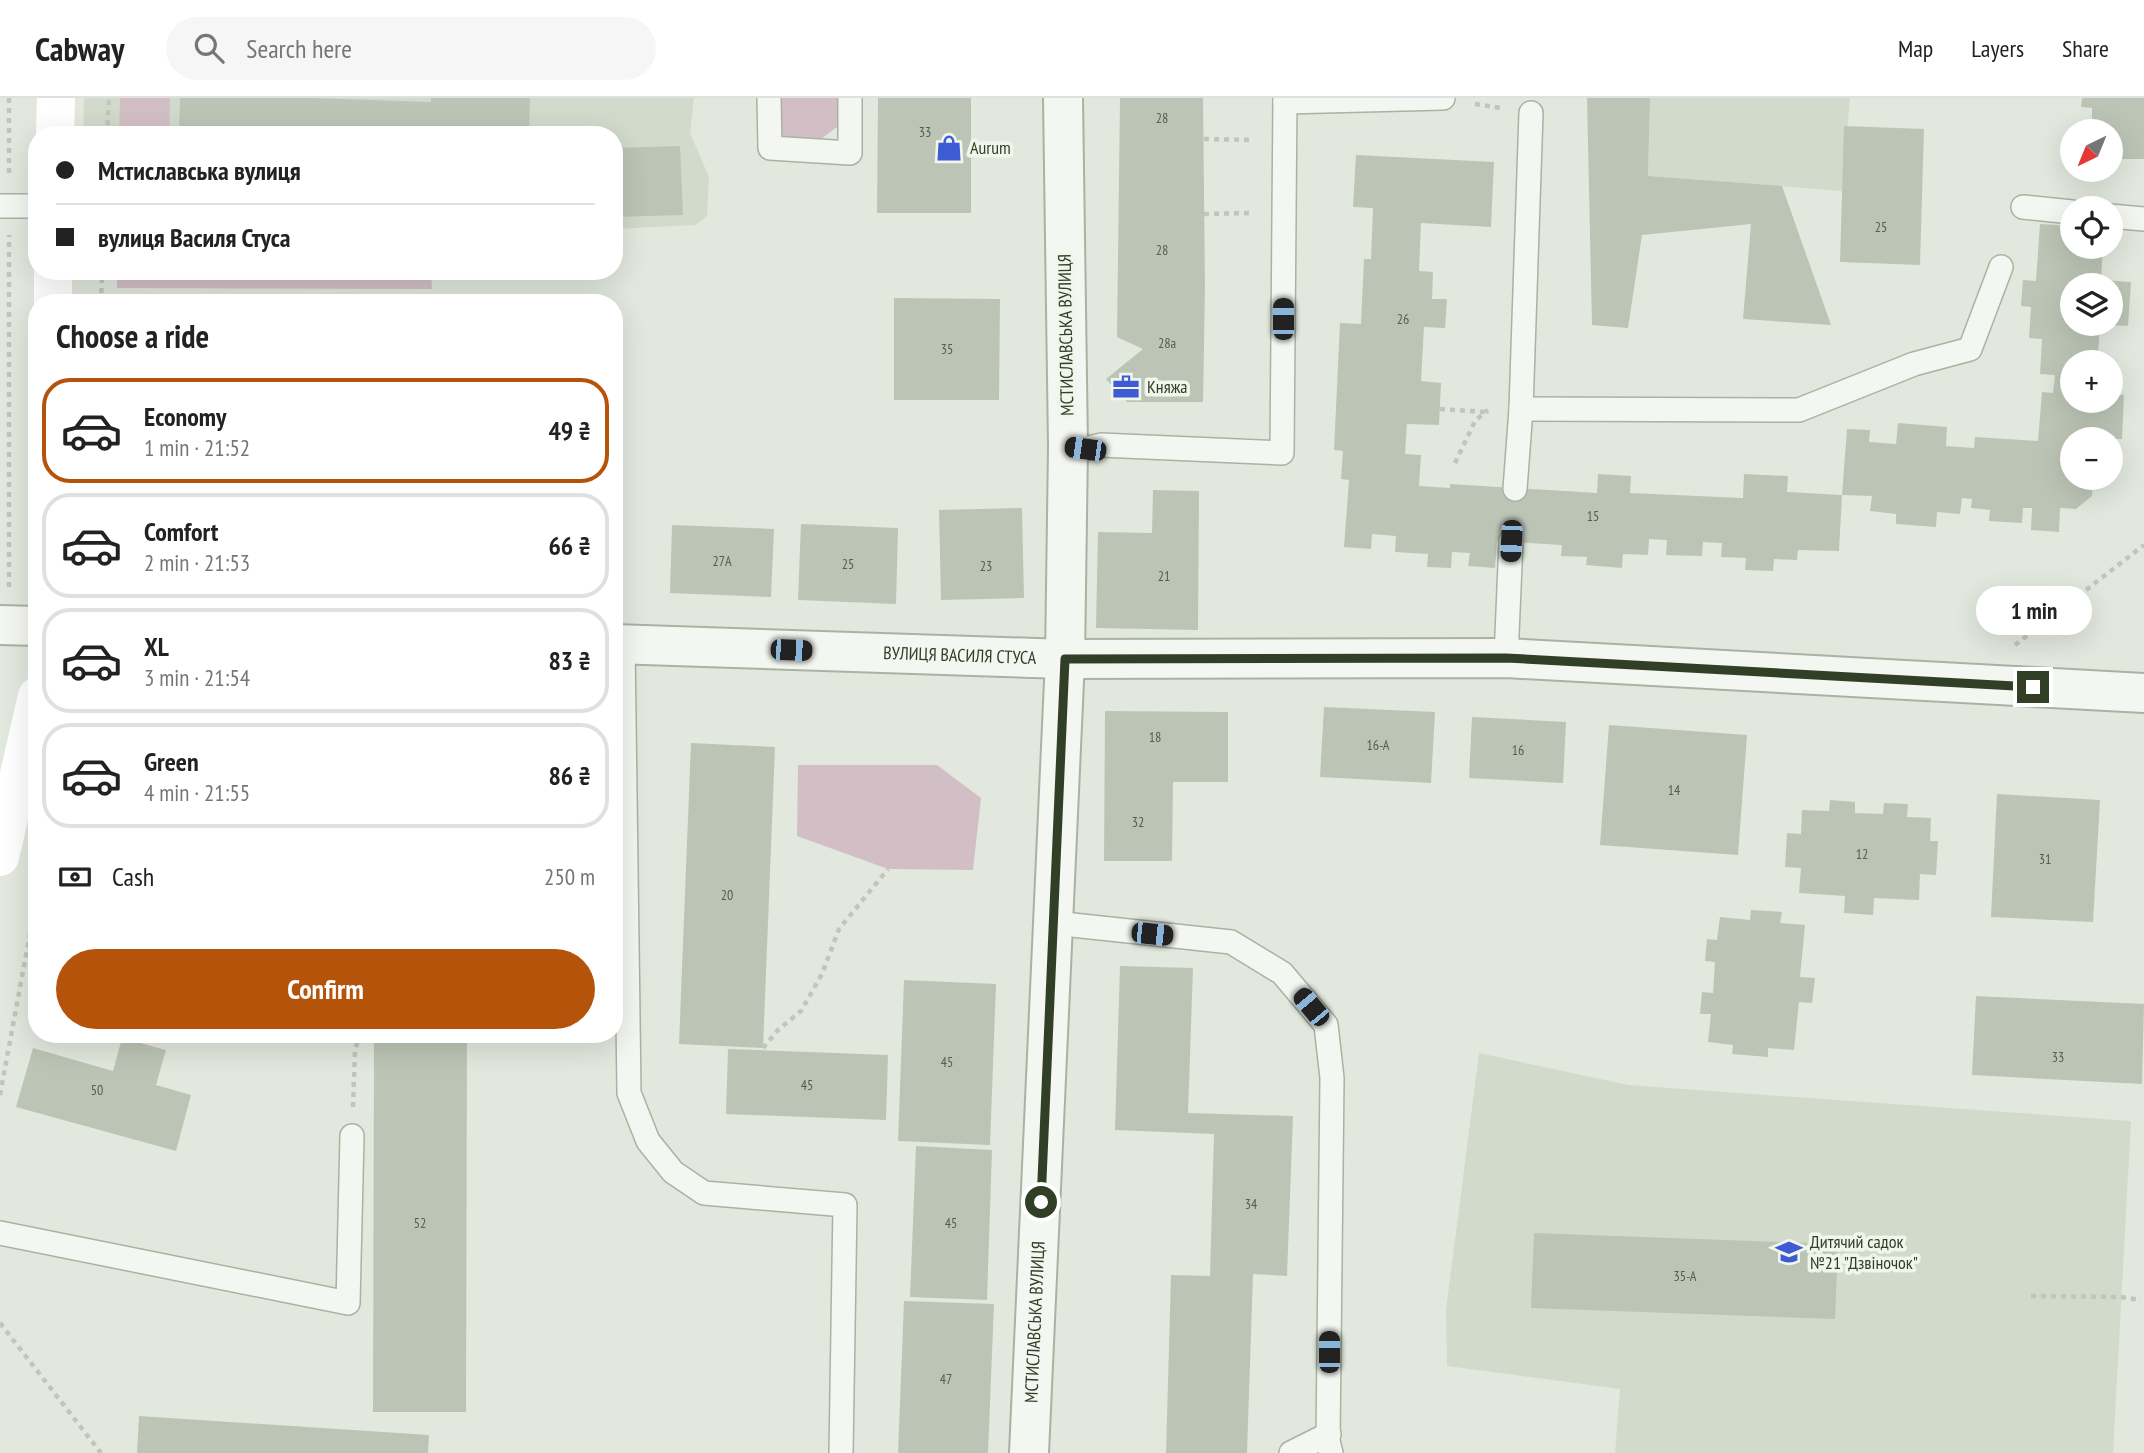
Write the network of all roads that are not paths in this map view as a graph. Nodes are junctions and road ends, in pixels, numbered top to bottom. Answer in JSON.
{"nodes":[{"id":1,"x":56,"y":98,"type":"edge"},
{"id":2,"x":769,"y":98,"type":"edge"},
{"id":3,"x":850,"y":98,"type":"edge"},
{"id":4,"x":1063,"y":98,"type":"edge"},
{"id":5,"x":1443,"y":98,"type":"edge"},
{"id":6,"x":1284,"y":100,"type":"edge"},
{"id":7,"x":1531,"y":113,"type":"road end"},
{"id":8,"x":55,"y":126,"type":"edge"},
{"id":9,"x":28,"y":206,"type":"edge"},
{"id":10,"x":5,"y":207,"type":"edge"},
{"id":11,"x":2023,"y":207,"type":"dead end"},
{"id":12,"x":2060,"y":211,"type":"edge"},
{"id":13,"x":2123,"y":217,"type":"edge"},
{"id":14,"x":2144,"y":219,"type":"edge"},
{"id":15,"x":2001,"y":267,"type":"dead end"},
{"id":16,"x":1521,"y":409,"type":"junction"},
{"id":17,"x":1068,"y":447,"type":"junction"},
{"id":18,"x":1515,"y":489,"type":"dead end"},
{"id":19,"x":1511,"y":541,"type":"dead end"},
{"id":20,"x":5,"y":608,"type":"edge"},
{"id":21,"x":28,"y":621,"type":"edge"},
{"id":22,"x":623,"y":644,"type":"edge"},
{"id":23,"x":1506,"y":658,"type":"junction"},
{"id":24,"x":1065,"y":659,"type":"junction"},
{"id":25,"x":2144,"y":693,"type":"edge"},
{"id":26,"x":28,"y":735,"type":"edge"},
{"id":27,"x":623,"y":824,"type":"edge"},
{"id":28,"x":0,"y":857,"type":"edge"},
{"id":29,"x":1054,"y":923,"type":"junction"},
{"id":30,"x":352,"y":1136,"type":"road end"},
{"id":31,"x":0,"y":1233,"type":"edge"},
{"id":32,"x":1330,"y":1444,"type":"edge"},
{"id":33,"x":841,"y":1453,"type":"edge"},
{"id":34,"x":1029,"y":1453,"type":"edge"},
{"id":35,"x":1291,"y":1453,"type":"edge"}],
"edges":[{"from":1,"to":8,"type":"street"},
{"from":2,"to":3,"type":"lane"},
{"from":4,"to":17,"type":"street","name":"МСТИСЛАВСЬКА ВУЛИЦЯ"},
{"from":5,"to":6,"type":"lane"},
{"from":6,"to":17,"type":"lane"},
{"from":7,"to":16,"type":"lane"},
{"from":9,"to":10,"type":"lane"},
{"from":11,"to":12,"type":"lane"},
{"from":13,"to":14,"type":"lane"},
{"from":15,"to":16,"type":"lane"},
{"from":16,"to":18,"type":"lane"},
{"from":17,"to":24,"type":"street","name":"МСТИСЛАВСЬКА ВУЛИЦЯ"},
{"from":19,"to":23,"type":"lane"},
{"from":20,"to":21,"type":"street"},
{"from":22,"to":24,"type":"street","name":"ВУЛИЦЯ ВАСИЛЯ СТУСА"},
{"from":23,"to":24,"type":"street","name":"ВУЛИЦЯ ВАСИЛЯ СТУСА"},
{"from":23,"to":25,"type":"street","name":"ВУЛИЦЯ ВАСИЛЯ СТУСА"},
{"from":24,"to":29,"type":"street","name":"МСТИСЛАВСЬКА ВУЛИЦЯ"},
{"from":26,"to":28,"type":"street"},
{"from":27,"to":33,"type":"lane"},
{"from":29,"to":32,"type":"lane"},
{"from":29,"to":34,"type":"street","name":"МСТИСЛАВСЬКА ВУЛИЦЯ"},
{"from":30,"to":31,"type":"lane"},
{"from":32,"to":35,"type":"lane"}]}
